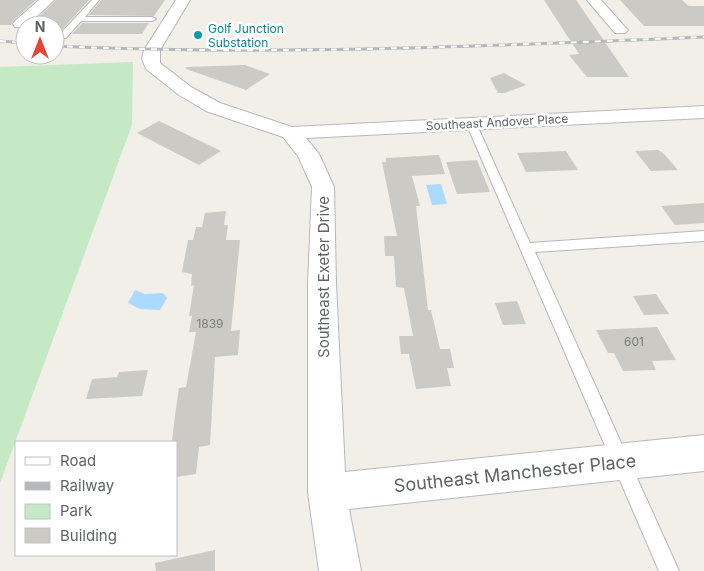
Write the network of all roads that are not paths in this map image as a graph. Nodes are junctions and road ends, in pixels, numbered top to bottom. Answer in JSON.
{"nodes":[{"id":1,"x":47,"y":0,"type":"edge"},
{"id":2,"x":96,"y":0,"type":"edge"},
{"id":3,"x":183,"y":0,"type":"edge"},
{"id":4,"x":594,"y":0,"type":"edge"},
{"id":5,"x":30,"y":15,"type":"edge"},
{"id":6,"x":79,"y":19,"type":"junction"},
{"id":7,"x":152,"y":19,"type":"dead end"},
{"id":8,"x":620,"y":30,"type":"dead end"},
{"id":9,"x":65,"y":34,"type":"edge"},
{"id":10,"x":704,"y":112,"type":"edge"},
{"id":11,"x":471,"y":123,"type":"junction"},
{"id":12,"x":290,"y":133,"type":"junction"},
{"id":13,"x":704,"y":236,"type":"edge"},
{"id":14,"x":526,"y":248,"type":"junction"},
{"id":15,"x":704,"y":453,"type":"edge"},
{"id":16,"x":620,"y":461,"type":"junction"},
{"id":17,"x":327,"y":493,"type":"junction"},
{"id":18,"x":340,"y":571,"type":"edge"},
{"id":19,"x":669,"y":571,"type":"edge"}],
"edges":[{"from":1,"to":5,"type":"street"},
{"from":2,"to":6,"type":"lane"},
{"from":3,"to":12,"type":"street"},
{"from":4,"to":8,"type":"street"},
{"from":6,"to":7,"type":"lane"},
{"from":6,"to":9,"type":"lane"},
{"from":10,"to":11,"type":"street","name":"Southeast Andover Place"},
{"from":11,"to":12,"type":"street","name":"Southeast Andover Place"},
{"from":11,"to":14,"type":"lane"},
{"from":12,"to":17,"type":"street","name":"Southeast Exeter Drive"},
{"from":13,"to":14,"type":"lane"},
{"from":14,"to":16,"type":"lane"},
{"from":15,"to":16,"type":"street","name":"Southeast Manchester Place"},
{"from":16,"to":17,"type":"street","name":"Southeast Manchester Place"},
{"from":16,"to":19,"type":"lane"},
{"from":17,"to":18,"type":"street","name":"Southeast Exeter Drive"}]}
